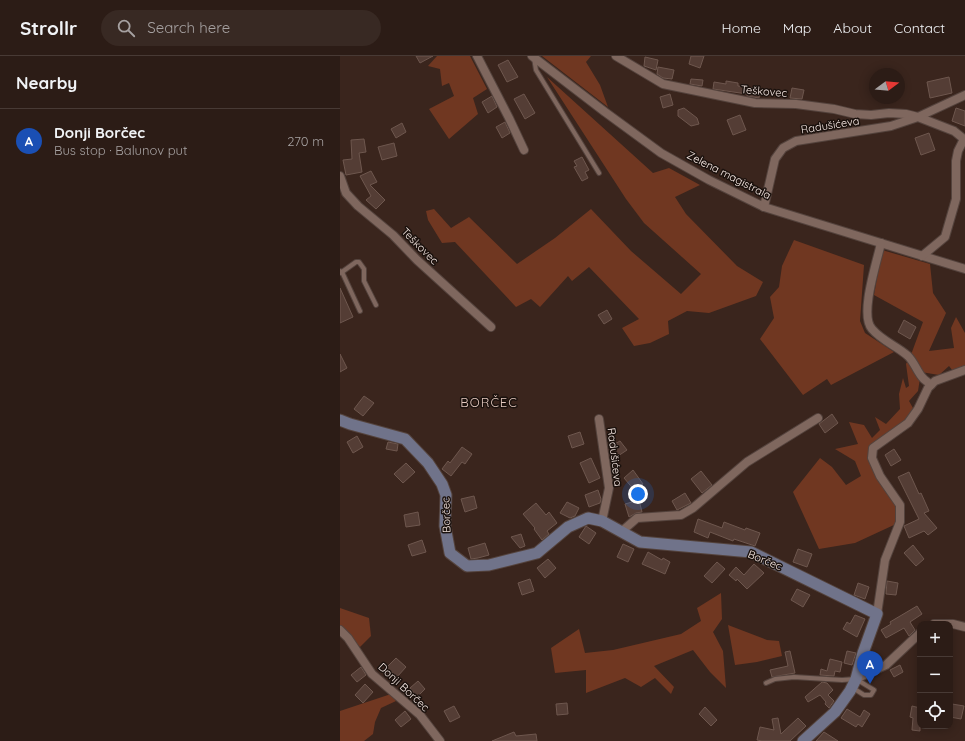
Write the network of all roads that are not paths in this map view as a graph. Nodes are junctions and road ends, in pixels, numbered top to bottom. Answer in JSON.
{"nodes":[{"id":1,"x":477,"y":56,"type":"edge"},
{"id":2,"x":616,"y":56,"type":"edge"},
{"id":3,"x":533,"y":57,"type":"edge"},
{"id":4,"x":965,"y":95,"type":"edge"},
{"id":5,"x":918,"y":117,"type":"junction"},
{"id":6,"x":964,"y":139,"type":"edge"},
{"id":7,"x":524,"y":150,"type":"dead end"},
{"id":8,"x":599,"y":173,"type":"dead end"},
{"id":9,"x":340,"y":176,"type":"edge"},
{"id":10,"x":764,"y":207,"type":"junction"},
{"id":11,"x":881,"y":243,"type":"junction"},
{"id":12,"x":922,"y":256,"type":"junction"},
{"id":13,"x":965,"y":269,"type":"edge"},
{"id":14,"x":341,"y":272,"type":"edge"},
{"id":15,"x":376,"y":306,"type":"dead end"},
{"id":16,"x":360,"y":311,"type":"dead end"},
{"id":17,"x":491,"y":326,"type":"dead end"},
{"id":18,"x":965,"y":370,"type":"edge"},
{"id":19,"x":931,"y":385,"type":"junction"},
{"id":20,"x":818,"y":418,"type":"dead end"},
{"id":21,"x":599,"y":419,"type":"dead end"},
{"id":22,"x":340,"y":420,"type":"edge"},
{"id":23,"x":602,"y":521,"type":"junction"},
{"id":24,"x":620,"y":532,"type":"junction"},
{"id":25,"x":877,"y":614,"type":"junction"},
{"id":26,"x":953,"y":624,"type":"edge"},
{"id":27,"x":965,"y":627,"type":"edge"},
{"id":28,"x":340,"y":630,"type":"edge"},
{"id":29,"x":917,"y":636,"type":"edge"},
{"id":30,"x":854,"y":683,"type":"junction"},
{"id":31,"x":766,"y":684,"type":"dead end"},
{"id":32,"x":440,"y":741,"type":"edge"},
{"id":33,"x":803,"y":741,"type":"edge"}],
"edges":[{"from":1,"to":7,"type":"street"},
{"from":2,"to":5,"type":"street","name":"Teškovec"},
{"from":3,"to":8,"type":"lane"},
{"from":3,"to":10,"type":"street","name":"Zelena magistrala"},
{"from":4,"to":5,"type":"street"},
{"from":5,"to":6,"type":"street","name":"Teškovec"},
{"from":5,"to":10,"type":"street","name":"Radušićeva"},
{"from":6,"to":12,"type":"street","name":"Teškovec"},
{"from":9,"to":17,"type":"street","name":"Teškovec"},
{"from":10,"to":11,"type":"street","name":"Zelena magistrala"},
{"from":11,"to":12,"type":"street","name":"Zelena magistrala"},
{"from":11,"to":19,"type":"street"},
{"from":12,"to":13,"type":"street","name":"Zelena magistrala"},
{"from":14,"to":15,"type":"lane"},
{"from":14,"to":16,"type":"lane"},
{"from":18,"to":19,"type":"street"},
{"from":19,"to":25,"type":"street"},
{"from":20,"to":24,"type":"street"},
{"from":21,"to":23,"type":"street","name":"Radušićeva"},
{"from":22,"to":23,"type":"street","name":"Borčec"},
{"from":23,"to":24,"type":"street","name":"Borčec"},
{"from":24,"to":25,"type":"street","name":"Borčec"},
{"from":25,"to":30,"type":"street"},
{"from":26,"to":27,"type":"street"},
{"from":28,"to":32,"type":"street","name":"Donji Borčec"},
{"from":29,"to":30,"type":"street"},
{"from":30,"to":31,"type":"lane"},
{"from":30,"to":33,"type":"street"}]}
